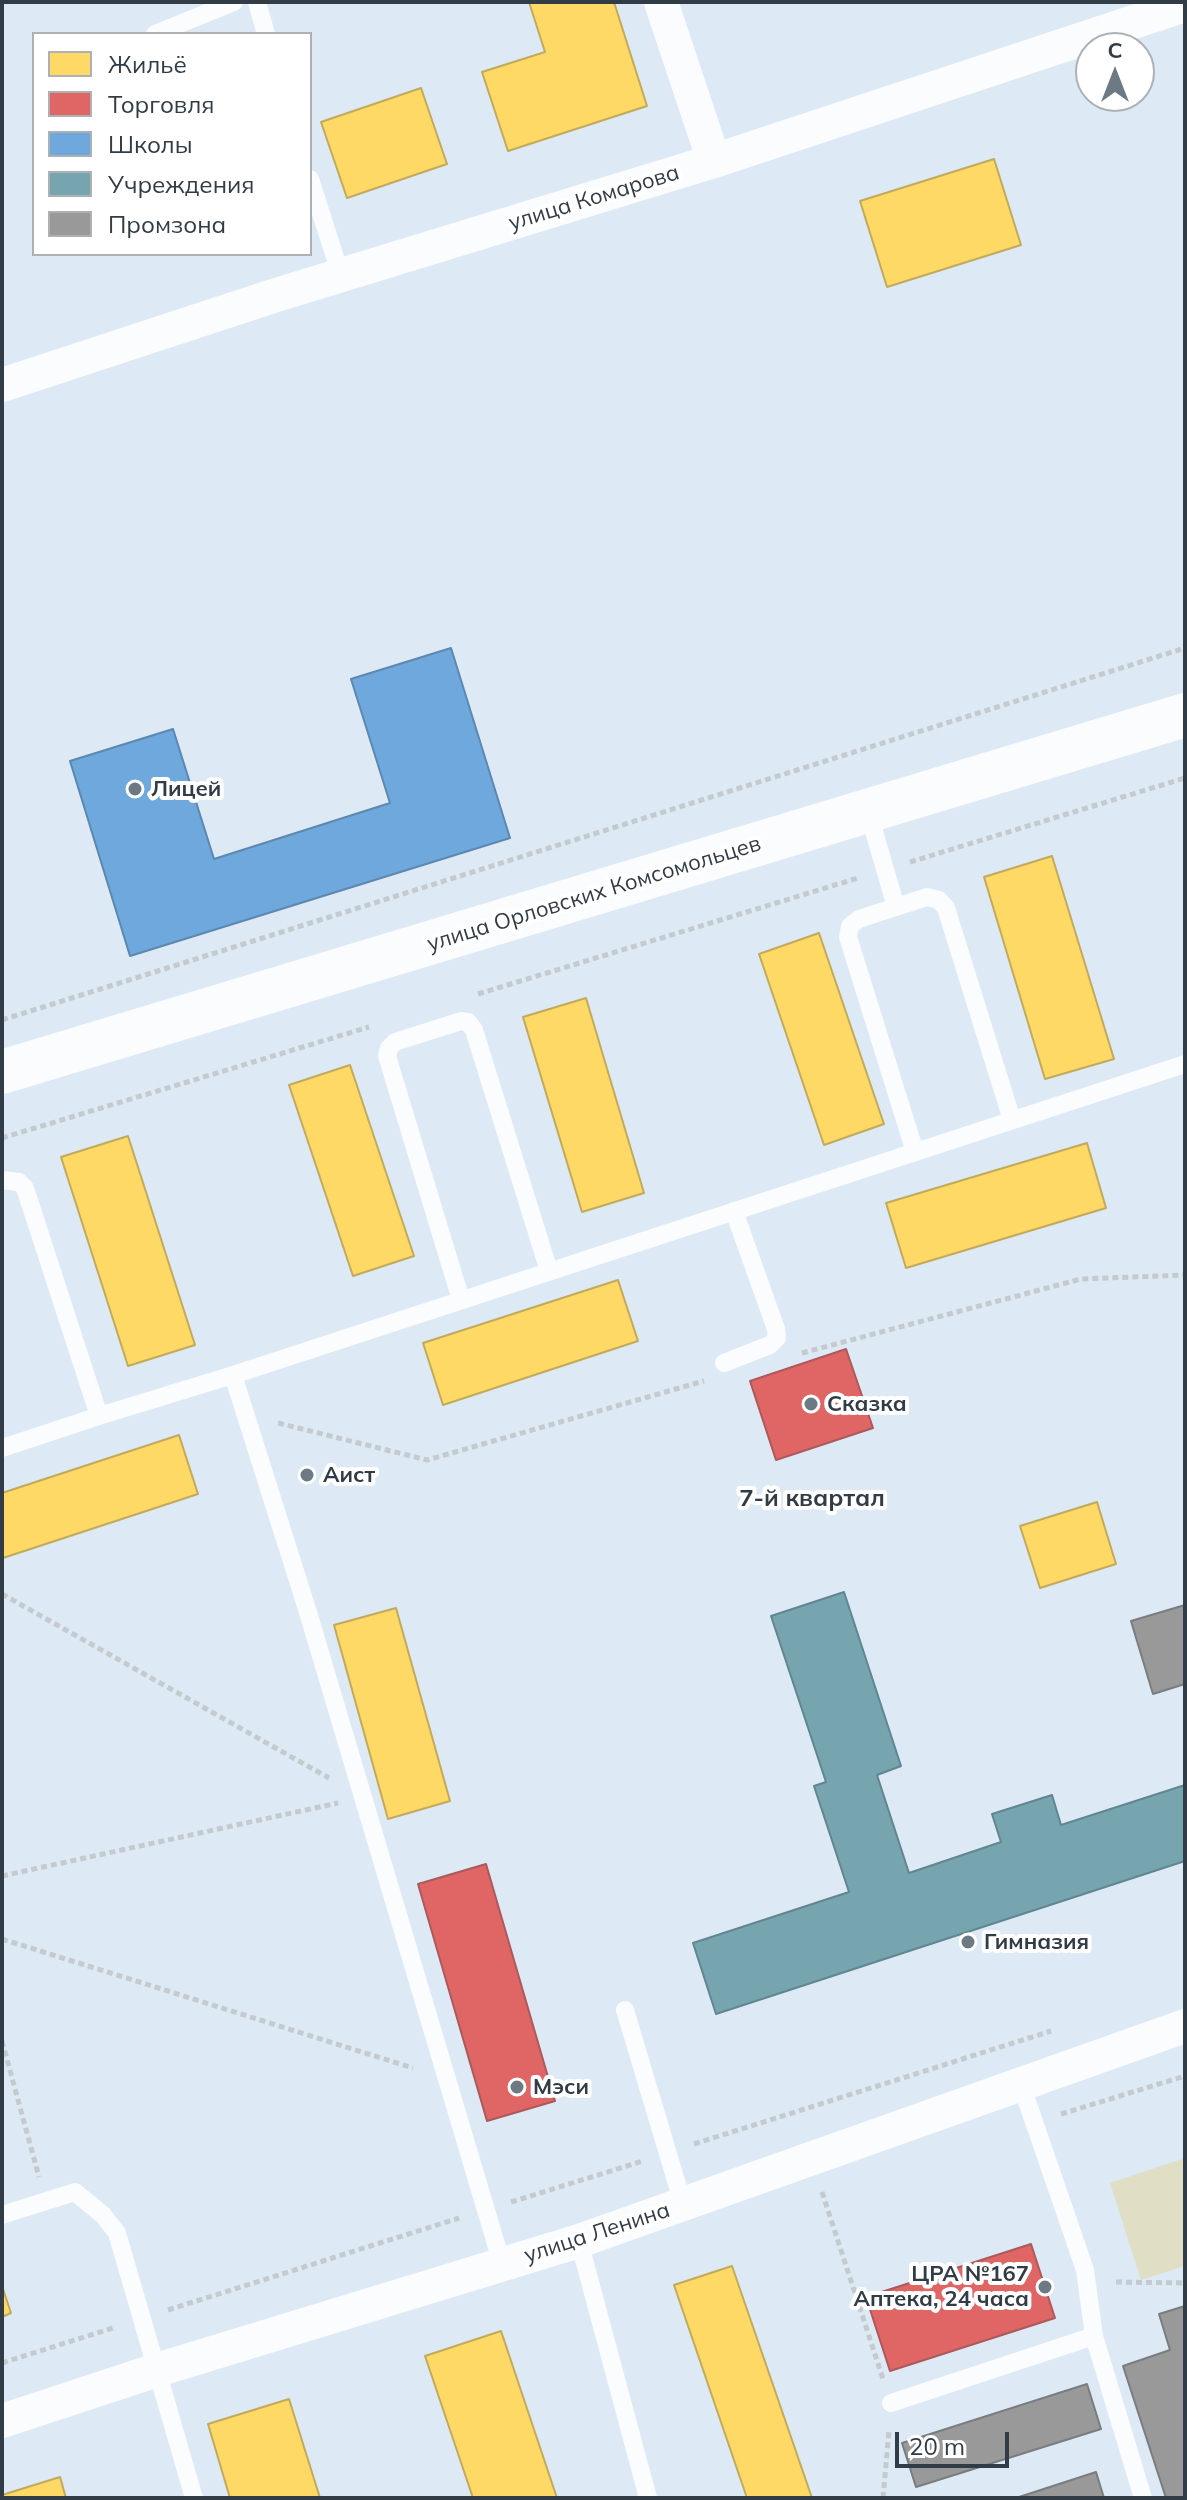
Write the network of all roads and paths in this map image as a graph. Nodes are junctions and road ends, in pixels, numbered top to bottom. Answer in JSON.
{"nodes":[{"id":1,"x":234,"y":2,"type":"edge"},
{"id":2,"x":257,"y":2,"type":"edge"},
{"id":3,"x":661,"y":2,"type":"edge"},
{"id":4,"x":1185,"y":5,"type":"edge"},
{"id":5,"x":160,"y":32,"type":"edge"},
{"id":6,"x":265,"y":32,"type":"edge"},
{"id":7,"x":714,"y":161,"type":"junction"},
{"id":8,"x":312,"y":185,"type":"edge"},
{"id":9,"x":341,"y":276,"type":"junction"},
{"id":10,"x":2,"y":385,"type":"edge"},
{"id":11,"x":1185,"y":648,"type":"edge"},
{"id":12,"x":1185,"y":715,"type":"edge"},
{"id":13,"x":1185,"y":778,"type":"edge"},
{"id":14,"x":868,"y":811,"type":"junction"},
{"id":15,"x":885,"y":870,"type":"junction"},
{"id":16,"x":896,"y":907,"type":"junction"},
{"id":17,"x":477,"y":994,"type":"dead end"},
{"id":18,"x":2,"y":1020,"type":"edge"},
{"id":19,"x":371,"y":1026,"type":"dead end"},
{"id":20,"x":1185,"y":1064,"type":"edge"},
{"id":21,"x":2,"y":1072,"type":"edge"},
{"id":22,"x":1012,"y":1120,"type":"junction"},
{"id":23,"x":2,"y":1138,"type":"edge"},
{"id":24,"x":915,"y":1152,"type":"junction"},
{"id":25,"x":2,"y":1180,"type":"edge"},
{"id":26,"x":734,"y":1211,"type":"junction"},
{"id":27,"x":549,"y":1271,"type":"junction"},
{"id":28,"x":461,"y":1300,"type":"junction"},
{"id":29,"x":724,"y":1363,"type":"dead end"},
{"id":30,"x":233,"y":1375,"type":"junction"},
{"id":31,"x":99,"y":1416,"type":"junction"},
{"id":32,"x":2,"y":1448,"type":"edge"},
{"id":33,"x":2,"y":1594,"type":"edge"},
{"id":34,"x":363,"y":1797,"type":"junction"},
{"id":35,"x":2,"y":1876,"type":"edge"},
{"id":36,"x":2,"y":1939,"type":"edge"},
{"id":37,"x":625,"y":2010,"type":"dead end"},
{"id":38,"x":1185,"y":2026,"type":"edge"},
{"id":39,"x":1053,"y":2031,"type":"dead end"},
{"id":40,"x":2,"y":2041,"type":"edge"},
{"id":41,"x":1185,"y":2076,"type":"edge"},
{"id":42,"x":446,"y":2078,"type":"junction"},
{"id":43,"x":1021,"y":2084,"type":"junction"},
{"id":44,"x":1034,"y":2123,"type":"junction"},
{"id":45,"x":668,"y":2153,"type":"junction"},
{"id":46,"x":822,"y":2192,"type":"dead end"},
{"id":47,"x":46,"y":2201,"type":"junction"},
{"id":48,"x":683,"y":2204,"type":"junction"},
{"id":49,"x":485,"y":2210,"type":"junction"},
{"id":50,"x":2,"y":2215,"type":"edge"},
{"id":51,"x":579,"y":2241,"type":"junction"},
{"id":52,"x":502,"y":2264,"type":"junction"},
{"id":53,"x":1087,"y":2281,"type":"junction"},
{"id":54,"x":1185,"y":2283,"type":"edge"},
{"id":55,"x":142,"y":2318,"type":"junction"},
{"id":56,"x":1094,"y":2336,"type":"junction"},
{"id":57,"x":2,"y":2363,"type":"edge"},
{"id":58,"x":157,"y":2370,"type":"junction"},
{"id":59,"x":891,"y":2403,"type":"junction"},
{"id":60,"x":2,"y":2421,"type":"edge"},
{"id":61,"x":194,"y":2498,"type":"edge"},
{"id":62,"x":648,"y":2498,"type":"edge"},
{"id":63,"x":883,"y":2498,"type":"edge"},
{"id":64,"x":1143,"y":2498,"type":"edge"}],
"edges":[{"from":1,"to":5,"type":"lane"},
{"from":2,"to":6,"type":"lane"},
{"from":3,"to":7,"type":"street"},
{"from":4,"to":7,"type":"street","name":"улица Комарова"},
{"from":7,"to":9,"type":"street","name":"улица Комарова"},
{"from":8,"to":9,"type":"lane"},
{"from":9,"to":10,"type":"street","name":"улица Комарова"},
{"from":11,"to":18,"type":"path"},
{"from":12,"to":14,"type":"street","name":"улица Орловских Комсомольцев"},
{"from":13,"to":15,"type":"path"},
{"from":14,"to":15,"type":"lane"},
{"from":14,"to":21,"type":"street","name":"улица Орловских Комсомольцев"},
{"from":15,"to":16,"type":"lane"},
{"from":15,"to":17,"type":"path"},
{"from":16,"to":22,"type":"lane"},
{"from":16,"to":24,"type":"lane"},
{"from":19,"to":23,"type":"path"},
{"from":20,"to":22,"type":"lane"},
{"from":22,"to":24,"type":"lane"},
{"from":24,"to":26,"type":"lane"},
{"from":25,"to":31,"type":"lane"},
{"from":26,"to":27,"type":"lane"},
{"from":26,"to":29,"type":"lane"},
{"from":27,"to":28,"type":"lane"},
{"from":27,"to":28,"type":"lane"},
{"from":28,"to":30,"type":"lane"},
{"from":30,"to":31,"type":"lane"},
{"from":30,"to":34,"type":"lane"},
{"from":31,"to":32,"type":"lane"},
{"from":33,"to":34,"type":"path"},
{"from":34,"to":35,"type":"path"},
{"from":34,"to":42,"type":"lane"},
{"from":36,"to":42,"type":"path"},
{"from":37,"to":45,"type":"lane"},
{"from":38,"to":43,"type":"street","name":"улица Ленина"},
{"from":39,"to":45,"type":"path"},
{"from":40,"to":47,"type":"path"},
{"from":41,"to":44,"type":"path"},
{"from":42,"to":49,"type":"lane"},
{"from":43,"to":44,"type":"lane"},
{"from":43,"to":48,"type":"street","name":"улица Ленина"},
{"from":44,"to":53,"type":"lane"},
{"from":45,"to":48,"type":"lane"},
{"from":45,"to":49,"type":"path"},
{"from":46,"to":59,"type":"path"},
{"from":47,"to":50,"type":"lane"},
{"from":47,"to":55,"type":"lane"},
{"from":48,"to":51,"type":"street","name":"улица Ленина"},
{"from":49,"to":52,"type":"lane"},
{"from":49,"to":55,"type":"path"},
{"from":51,"to":52,"type":"street","name":"улица Ленина"},
{"from":51,"to":62,"type":"lane"},
{"from":52,"to":58,"type":"street","name":"улица Ленина"},
{"from":53,"to":54,"type":"path"},
{"from":53,"to":56,"type":"lane"},
{"from":55,"to":57,"type":"path"},
{"from":55,"to":58,"type":"lane"},
{"from":56,"to":59,"type":"lane"},
{"from":56,"to":64,"type":"lane"},
{"from":58,"to":60,"type":"street","name":"улица Ленина"},
{"from":58,"to":61,"type":"lane"},
{"from":59,"to":63,"type":"path"}]}
